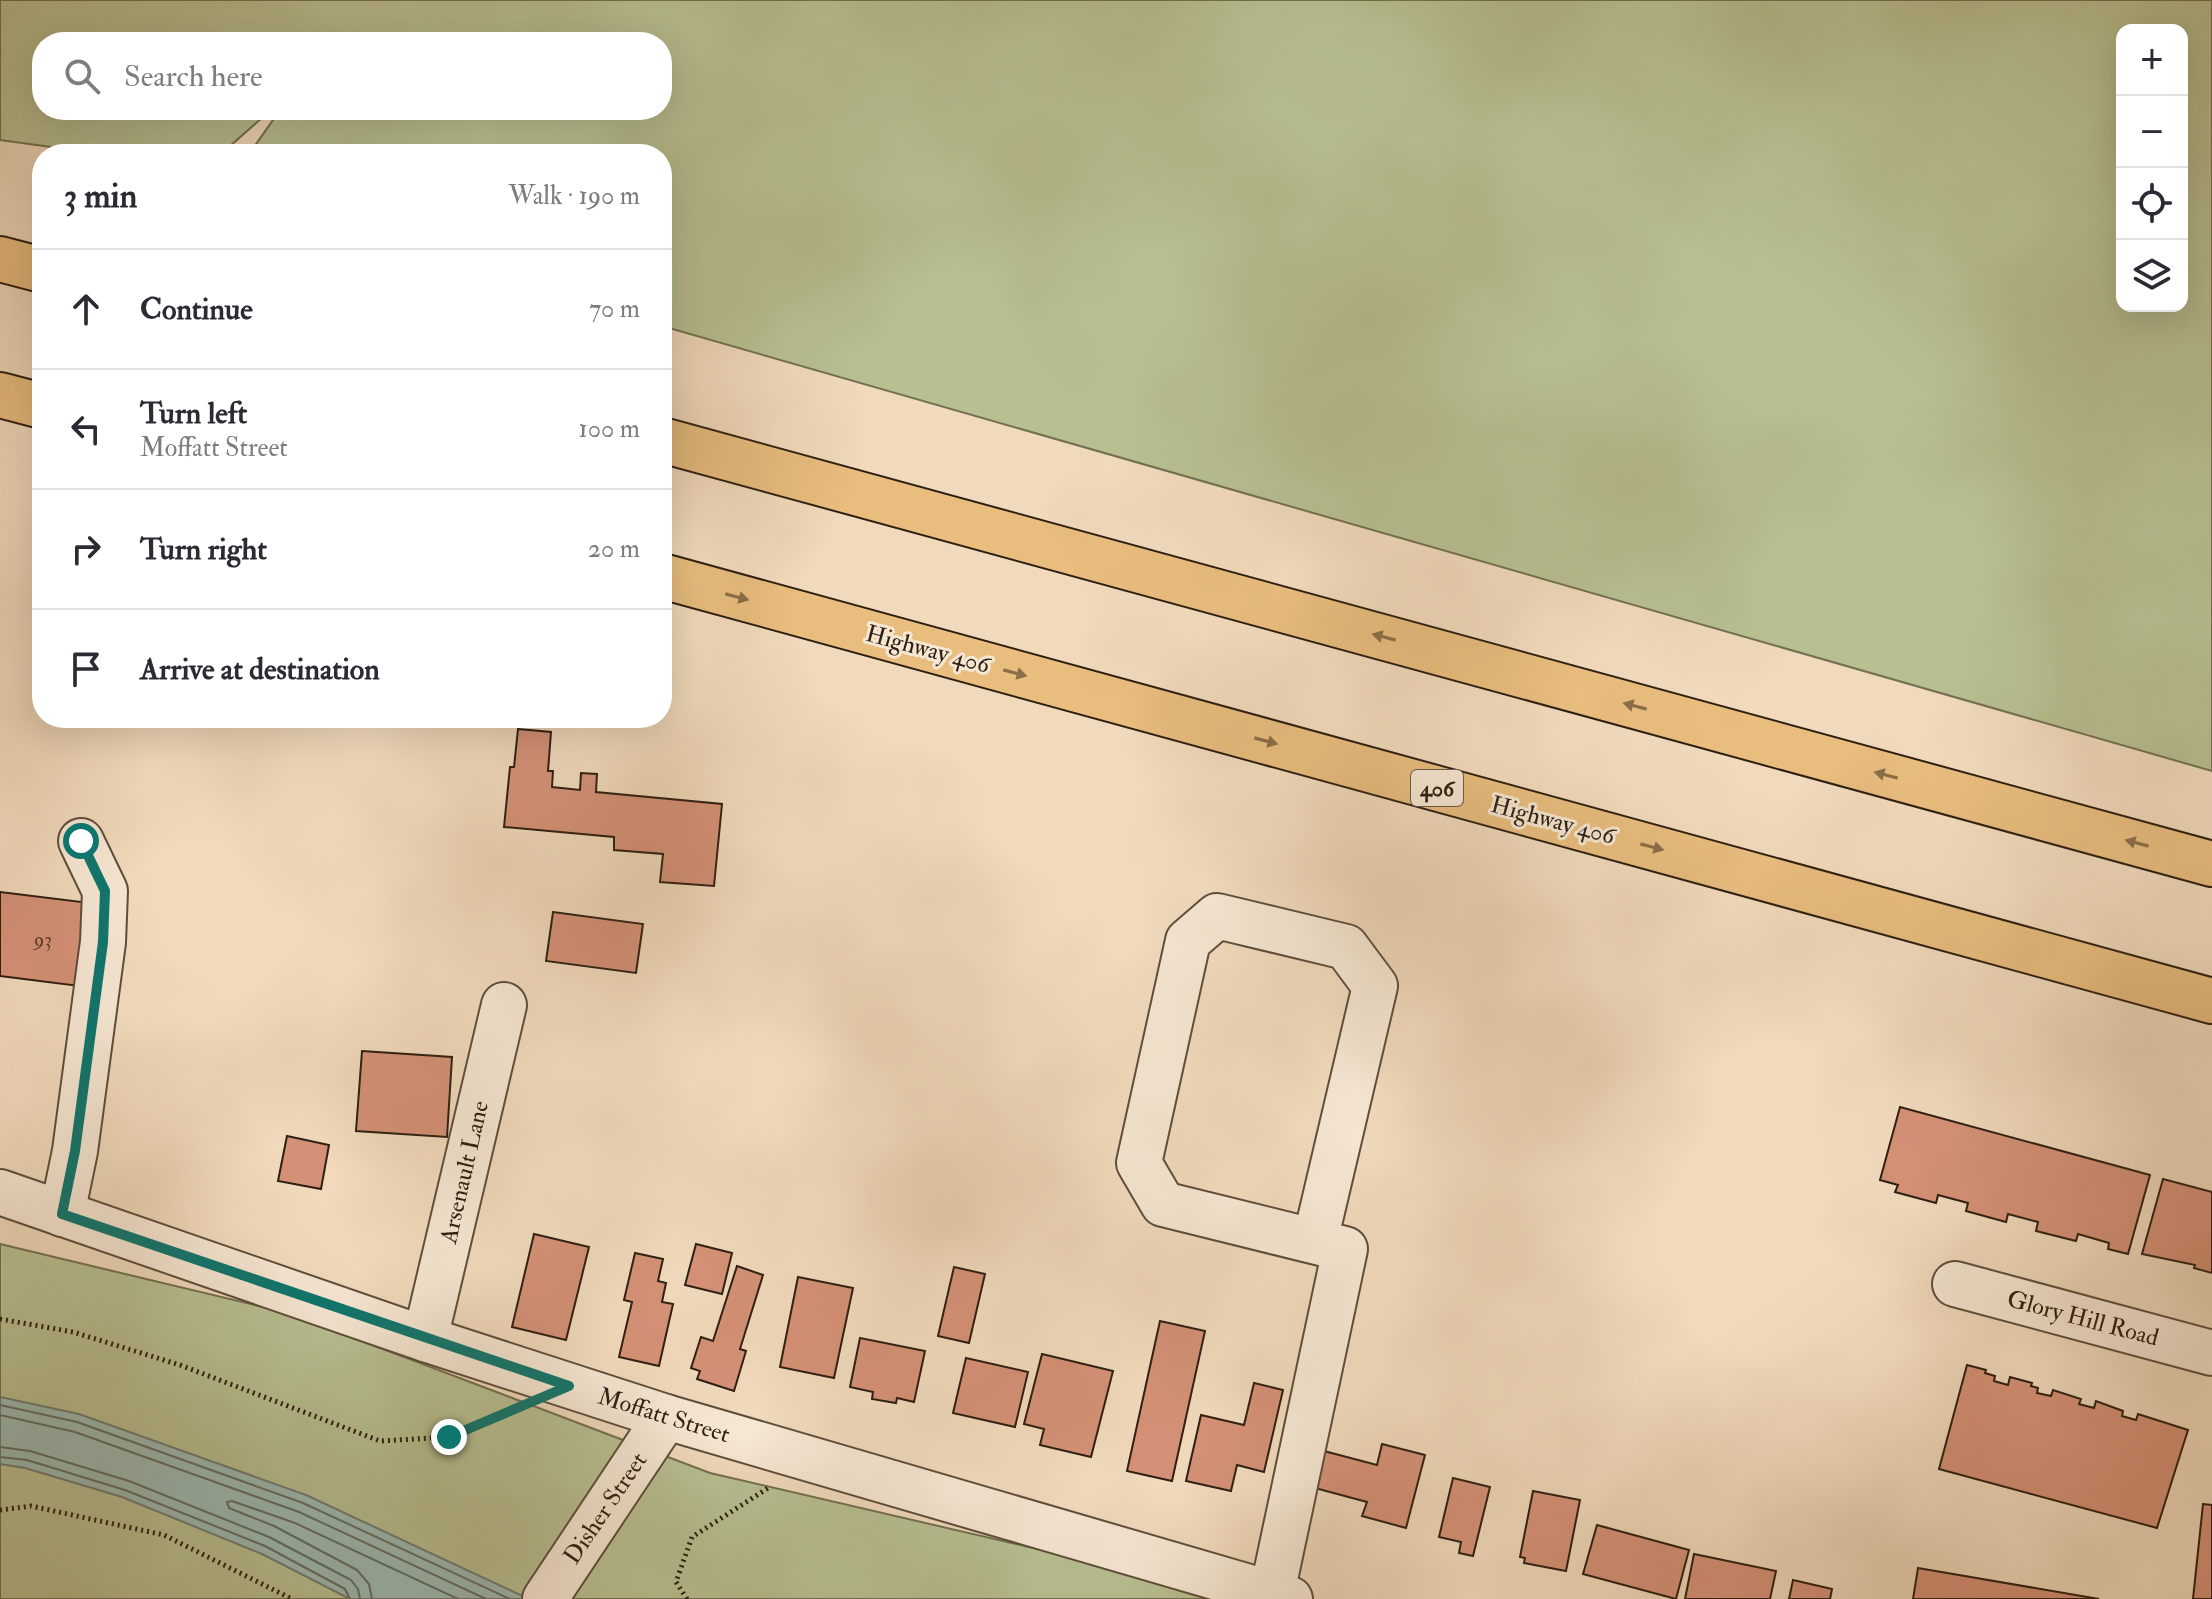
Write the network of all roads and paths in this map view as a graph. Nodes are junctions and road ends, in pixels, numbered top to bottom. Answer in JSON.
{"nodes":[{"id":1,"x":0,"y":259,"type":"edge"},
{"id":2,"x":32,"y":267,"type":"edge"},
{"id":3,"x":0,"y":395,"type":"edge"},
{"id":4,"x":32,"y":403,"type":"edge"},
{"id":5,"x":672,"y":443,"type":"edge"},
{"id":6,"x":672,"y":579,"type":"edge"},
{"id":7,"x":81,"y":841,"type":"dead end"},
{"id":8,"x":2212,"y":864,"type":"edge"},
{"id":9,"x":2212,"y":1001,"type":"edge"},
{"id":10,"x":504,"y":1005,"type":"dead end"},
{"id":11,"x":0,"y":1192,"type":"edge"},
{"id":12,"x":62,"y":1214,"type":"junction"},
{"id":13,"x":1315,"y":1241,"type":"junction"},
{"id":14,"x":1955,"y":1284,"type":"dead end"},
{"id":15,"x":0,"y":1319,"type":"edge"},
{"id":16,"x":425,"y":1339,"type":"junction"},
{"id":17,"x":2212,"y":1353,"type":"edge"},
{"id":18,"x":569,"y":1386,"type":"junction"},
{"id":19,"x":666,"y":1417,"type":"junction"},
{"id":20,"x":811,"y":1461,"type":"junction"},
{"id":21,"x":0,"y":1510,"type":"edge"},
{"id":22,"x":553,"y":1586,"type":"edge"},
{"id":23,"x":1281,"y":1596,"type":"edge"},
{"id":24,"x":292,"y":1599,"type":"edge"},
{"id":25,"x":687,"y":1599,"type":"edge"}],
"edges":[{"from":1,"to":2,"type":"highway"},
{"from":3,"to":4,"type":"highway"},
{"from":8,"to":5,"type":"highway","one_way":true},
{"from":6,"to":9,"type":"highway","name":"Highway 406","number":"406","one_way":true},
{"from":7,"to":12,"type":"street"},
{"from":10,"to":16,"type":"street","name":"Arsenault Lane"},
{"from":11,"to":12,"type":"street","name":"Moffatt Street"},
{"from":12,"to":16,"type":"street","name":"Moffatt Street"},
{"from":13,"to":13,"type":"street"},
{"from":13,"to":23,"type":"street"},
{"from":14,"to":17,"type":"street","name":"Glory Hill Road"},
{"from":15,"to":18,"type":"path"},
{"from":16,"to":18,"type":"street","name":"Moffatt Street"},
{"from":18,"to":19,"type":"street","name":"Moffatt Street"},
{"from":19,"to":20,"type":"street","name":"Moffatt Street"},
{"from":19,"to":22,"type":"street","name":"Disher Street"},
{"from":20,"to":23,"type":"street","name":"Moffatt Street"},
{"from":20,"to":25,"type":"path"},
{"from":21,"to":24,"type":"path"}]}
